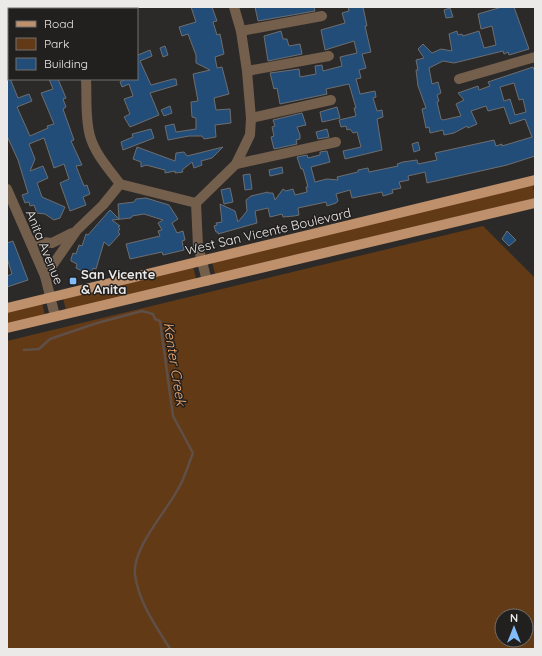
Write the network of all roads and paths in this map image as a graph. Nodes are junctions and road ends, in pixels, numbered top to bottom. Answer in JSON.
{"nodes":[{"id":1,"x":234,"y":7,"type":"edge"},
{"id":2,"x":322,"y":16,"type":"dead end"},
{"id":3,"x":241,"y":31,"type":"junction"},
{"id":4,"x":329,"y":56,"type":"dead end"},
{"id":5,"x":535,"y":56,"type":"edge"},
{"id":6,"x":247,"y":71,"type":"junction"},
{"id":7,"x":459,"y":79,"type":"dead end"},
{"id":8,"x":86,"y":80,"type":"edge"},
{"id":9,"x":331,"y":100,"type":"dead end"},
{"id":10,"x":251,"y":118,"type":"junction"},
{"id":11,"x":336,"y":142,"type":"dead end"},
{"id":12,"x":236,"y":164,"type":"junction"},
{"id":13,"x":535,"y":180,"type":"edge"},
{"id":14,"x":120,"y":184,"type":"junction"},
{"id":15,"x":7,"y":189,"type":"edge"},
{"id":16,"x":196,"y":203,"type":"junction"},
{"id":17,"x":535,"y":203,"type":"edge"},
{"id":18,"x":77,"y":230,"type":"junction"},
{"id":19,"x":30,"y":241,"type":"junction"},
{"id":20,"x":202,"y":259,"type":"junction"},
{"id":21,"x":45,"y":276,"type":"junction"},
{"id":22,"x":207,"y":281,"type":"junction"},
{"id":23,"x":51,"y":298,"type":"junction"},
{"id":24,"x":7,"y":308,"type":"edge"},
{"id":25,"x":55,"y":316,"type":"junction"},
{"id":26,"x":7,"y":328,"type":"edge"}],
"edges":[{"from":1,"to":3,"type":"street"},
{"from":2,"to":3,"type":"street"},
{"from":3,"to":6,"type":"street"},
{"from":4,"to":6,"type":"street"},
{"from":5,"to":7,"type":"street"},
{"from":6,"to":10,"type":"street"},
{"from":8,"to":14,"type":"street"},
{"from":9,"to":10,"type":"street"},
{"from":10,"to":12,"type":"street"},
{"from":11,"to":12,"type":"street"},
{"from":12,"to":16,"type":"street"},
{"from":13,"to":20,"type":"main road","name":"West San Vicente Boulevard"},
{"from":14,"to":16,"type":"street"},
{"from":14,"to":18,"type":"street"},
{"from":15,"to":19,"type":"street","name":"Anita Avenue"},
{"from":16,"to":20,"type":"street"},
{"from":17,"to":22,"type":"main road"},
{"from":18,"to":19,"type":"street"},
{"from":18,"to":21,"type":"street"},
{"from":19,"to":21,"type":"street","name":"Anita Avenue"},
{"from":20,"to":22,"type":"street"},
{"from":20,"to":23,"type":"main road","name":"West San Vicente Boulevard"},
{"from":21,"to":23,"type":"street","name":"Anita Avenue"},
{"from":22,"to":25,"type":"main road"},
{"from":23,"to":24,"type":"main road","name":"West San Vicente Boulevard"},
{"from":23,"to":25,"type":"street","name":"Anita Avenue"},
{"from":25,"to":26,"type":"main road"}]}
